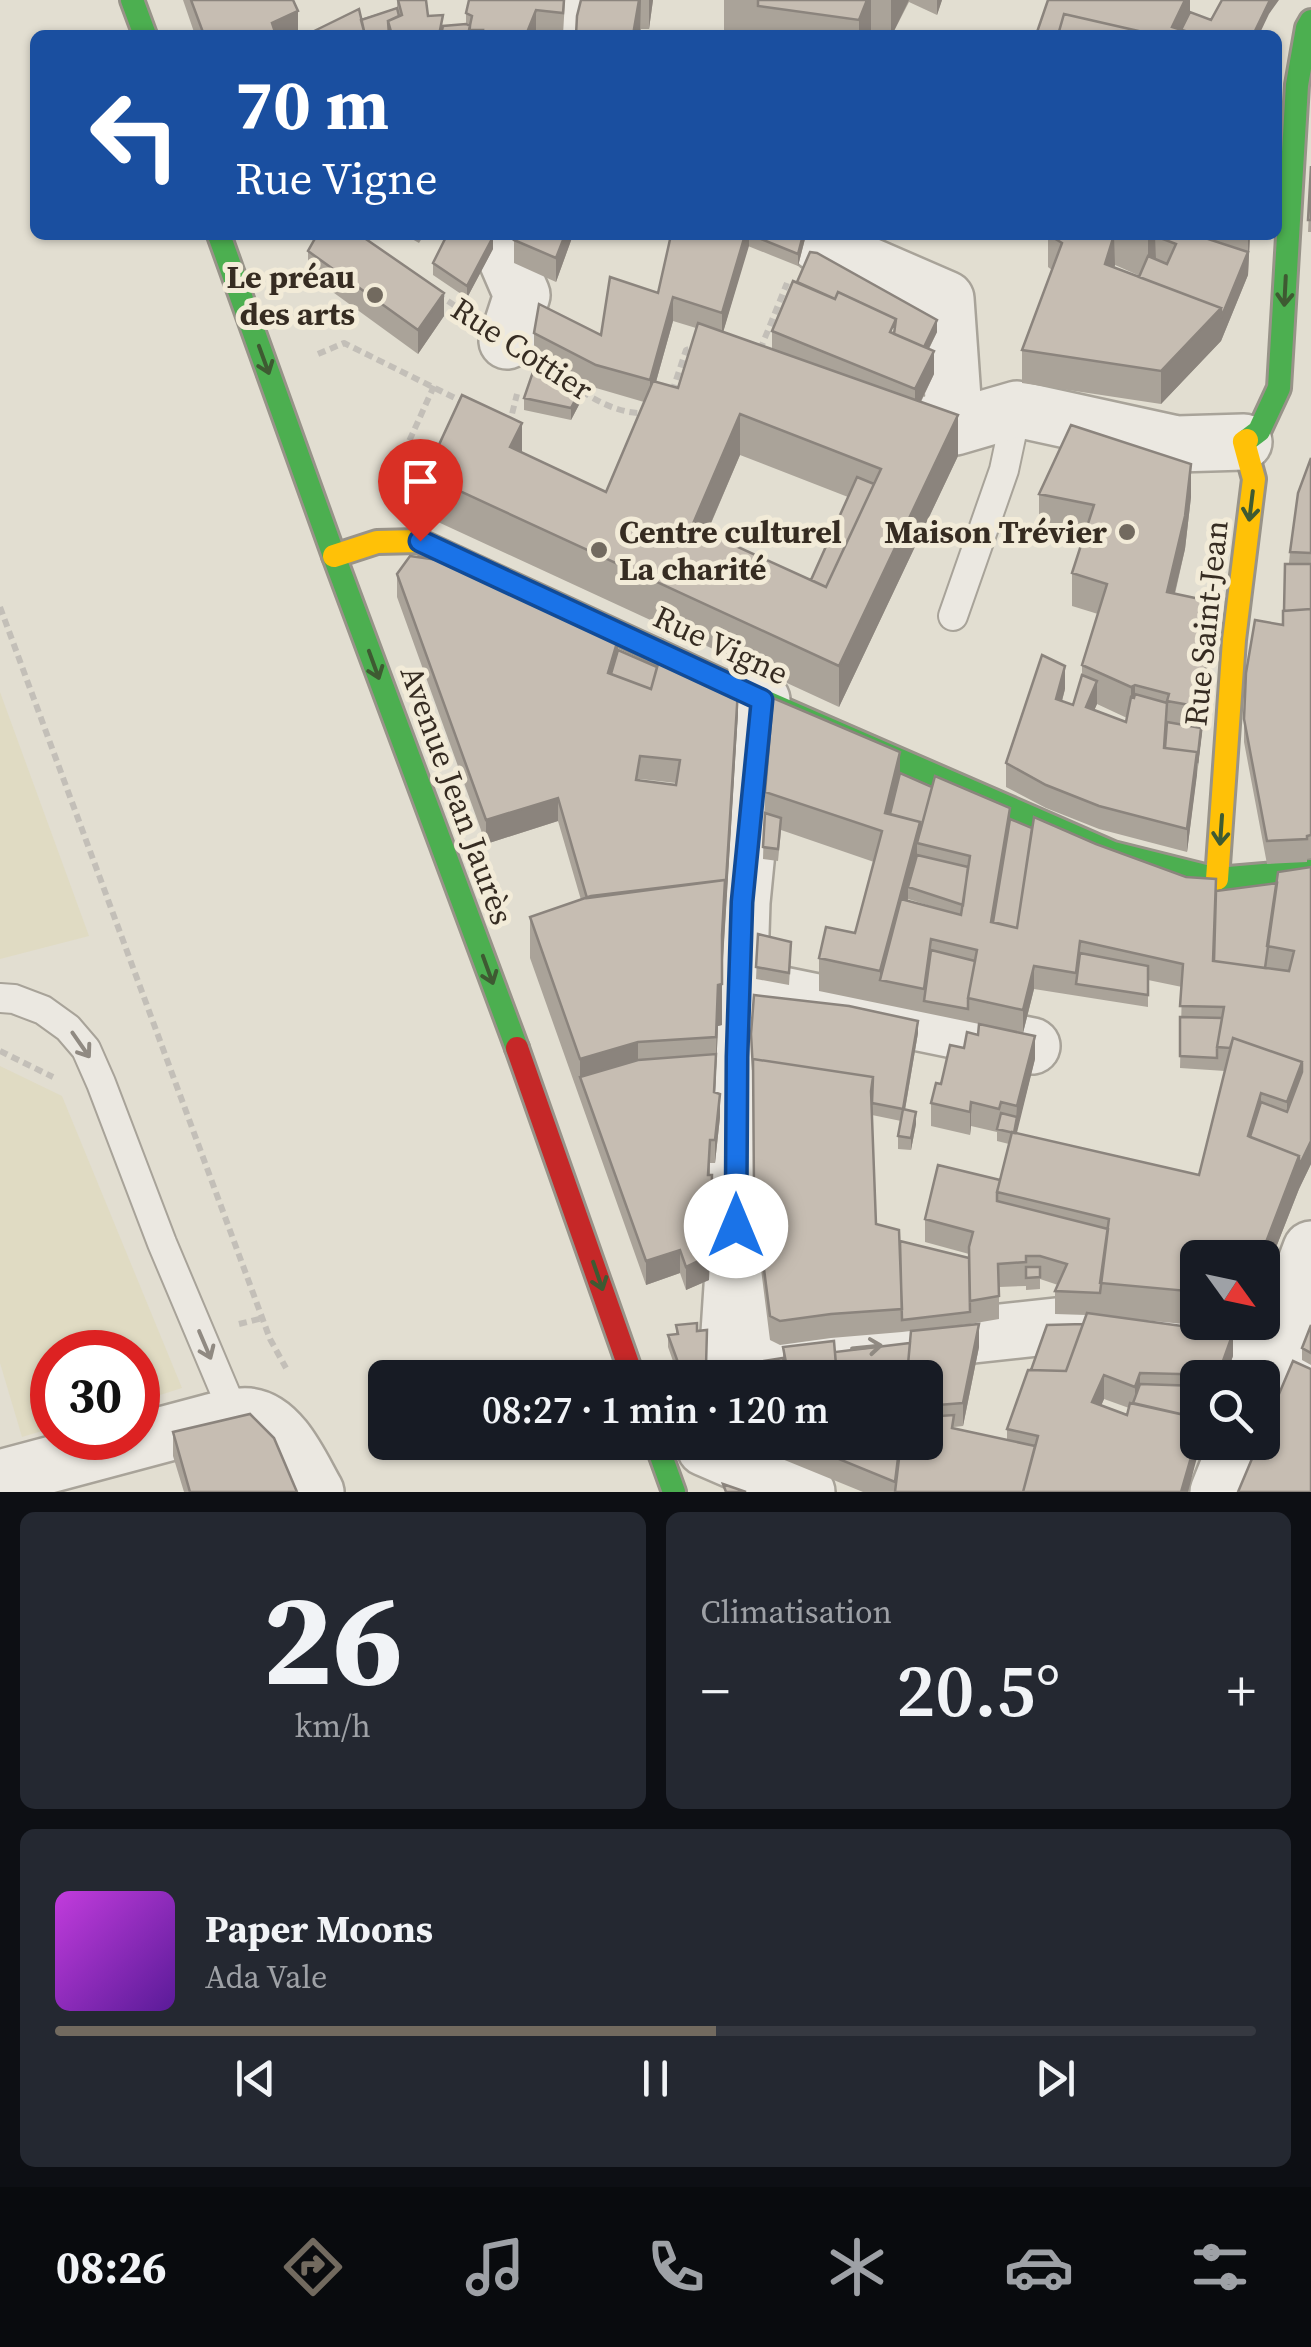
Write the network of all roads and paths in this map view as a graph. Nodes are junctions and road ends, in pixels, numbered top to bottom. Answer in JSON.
{"nodes":[{"id":1,"x":132,"y":0,"type":"edge"},
{"id":2,"x":575,"y":0,"type":"edge"},
{"id":3,"x":1311,"y":21,"type":"edge"},
{"id":4,"x":143,"y":30,"type":"edge"},
{"id":5,"x":573,"y":30,"type":"edge"},
{"id":6,"x":225,"y":240,"type":"edge"},
{"id":7,"x":498,"y":240,"type":"edge"},
{"id":8,"x":803,"y":261,"type":"joint"},
{"id":9,"x":430,"y":289,"type":"edge"},
{"id":10,"x":698,"y":346,"type":"edge"},
{"id":11,"x":516,"y":347,"type":"junction"},
{"id":12,"x":753,"y":365,"type":"edge"},
{"id":13,"x":269,"y":376,"type":"junction"},
{"id":14,"x":434,"y":386,"type":"junction"},
{"id":15,"x":1295,"y":390,"type":"edge"},
{"id":16,"x":669,"y":400,"type":"edge"},
{"id":17,"x":1017,"y":409,"type":"junction"},
{"id":18,"x":479,"y":411,"type":"edge"},
{"id":19,"x":658,"y":412,"type":"edge"},
{"id":20,"x":494,"y":419,"type":"edge"},
{"id":21,"x":1244,"y":442,"type":"junction"},
{"id":22,"x":377,"y":542,"type":"junction"},
{"id":23,"x":334,"y":556,"type":"junction"},
{"id":24,"x":0,"y":607,"type":"edge"},
{"id":25,"x":953,"y":616,"type":"dead end"},
{"id":26,"x":762,"y":700,"type":"junction"},
{"id":27,"x":1311,"y":871,"type":"edge"},
{"id":28,"x":1217,"y":879,"type":"junction"},
{"id":29,"x":739,"y":986,"type":"junction"},
{"id":30,"x":0,"y":998,"type":"edge"},
{"id":31,"x":1032,"y":1046,"type":"edge"},
{"id":32,"x":1311,"y":1249,"type":"edge"},
{"id":33,"x":732,"y":1265,"type":"junction"},
{"id":34,"x":627,"y":1360,"type":"edge"},
{"id":35,"x":727,"y":1360,"type":"edge"},
{"id":36,"x":1281,"y":1372,"type":"edge"},
{"id":37,"x":298,"y":1378,"type":"dead end"},
{"id":38,"x":236,"y":1416,"type":"junction"},
{"id":39,"x":695,"y":1460,"type":"edge"},
{"id":40,"x":1231,"y":1460,"type":"edge"},
{"id":41,"x":0,"y":1478,"type":"edge"},
{"id":42,"x":316,"y":1492,"type":"edge"},
{"id":43,"x":807,"y":1492,"type":"edge"},
{"id":44,"x":1218,"y":1492,"type":"edge"}],
"edges":[{"from":1,"to":4,"type":"street"},
{"from":2,"to":5,"type":"street"},
{"from":3,"to":15,"type":"street","one_way":true},
{"from":6,"to":13,"type":"street","name":"Avenue Jean Jaurès","one_way":true},
{"from":7,"to":11,"type":"street"},
{"from":8,"to":12,"type":"path"},
{"from":8,"to":17,"type":"street"},
{"from":9,"to":11,"type":"path","name":"Rue Cottier"},
{"from":10,"to":16,"type":"path"},
{"from":11,"to":19,"type":"path","name":"Rue Cottier"},
{"from":11,"to":20,"type":"path"},
{"from":13,"to":14,"type":"path"},
{"from":13,"to":23,"type":"street","name":"Avenue Jean Jaurès"},
{"from":14,"to":18,"type":"path"},
{"from":14,"to":22,"type":"path"},
{"from":15,"to":21,"type":"street"},
{"from":17,"to":21,"type":"street"},
{"from":17,"to":25,"type":"lane"},
{"from":21,"to":28,"type":"street","name":"Rue Saint-Jean","one_way":true},
{"from":22,"to":23,"type":"street","name":"Rue Vigne"},
{"from":22,"to":26,"type":"street","name":"Rue Vigne"},
{"from":23,"to":34,"type":"street","name":"Avenue Jean Jaurès","one_way":true},
{"from":24,"to":37,"type":"path"},
{"from":26,"to":28,"type":"street","name":"Rue Vigne"},
{"from":26,"to":29,"type":"street"},
{"from":27,"to":28,"type":"street","name":"Rue Vigne"},
{"from":29,"to":31,"type":"street"},
{"from":29,"to":33,"type":"street"},
{"from":30,"to":38,"type":"lane","one_way":true},
{"from":32,"to":36,"type":"street"},
{"from":33,"to":35,"type":"street"},
{"from":33,"to":36,"type":"street","one_way":true},
{"from":38,"to":41,"type":"street"},
{"from":38,"to":42,"type":"street"},
{"from":39,"to":43,"type":"street"},
{"from":40,"to":44,"type":"street"}]}
